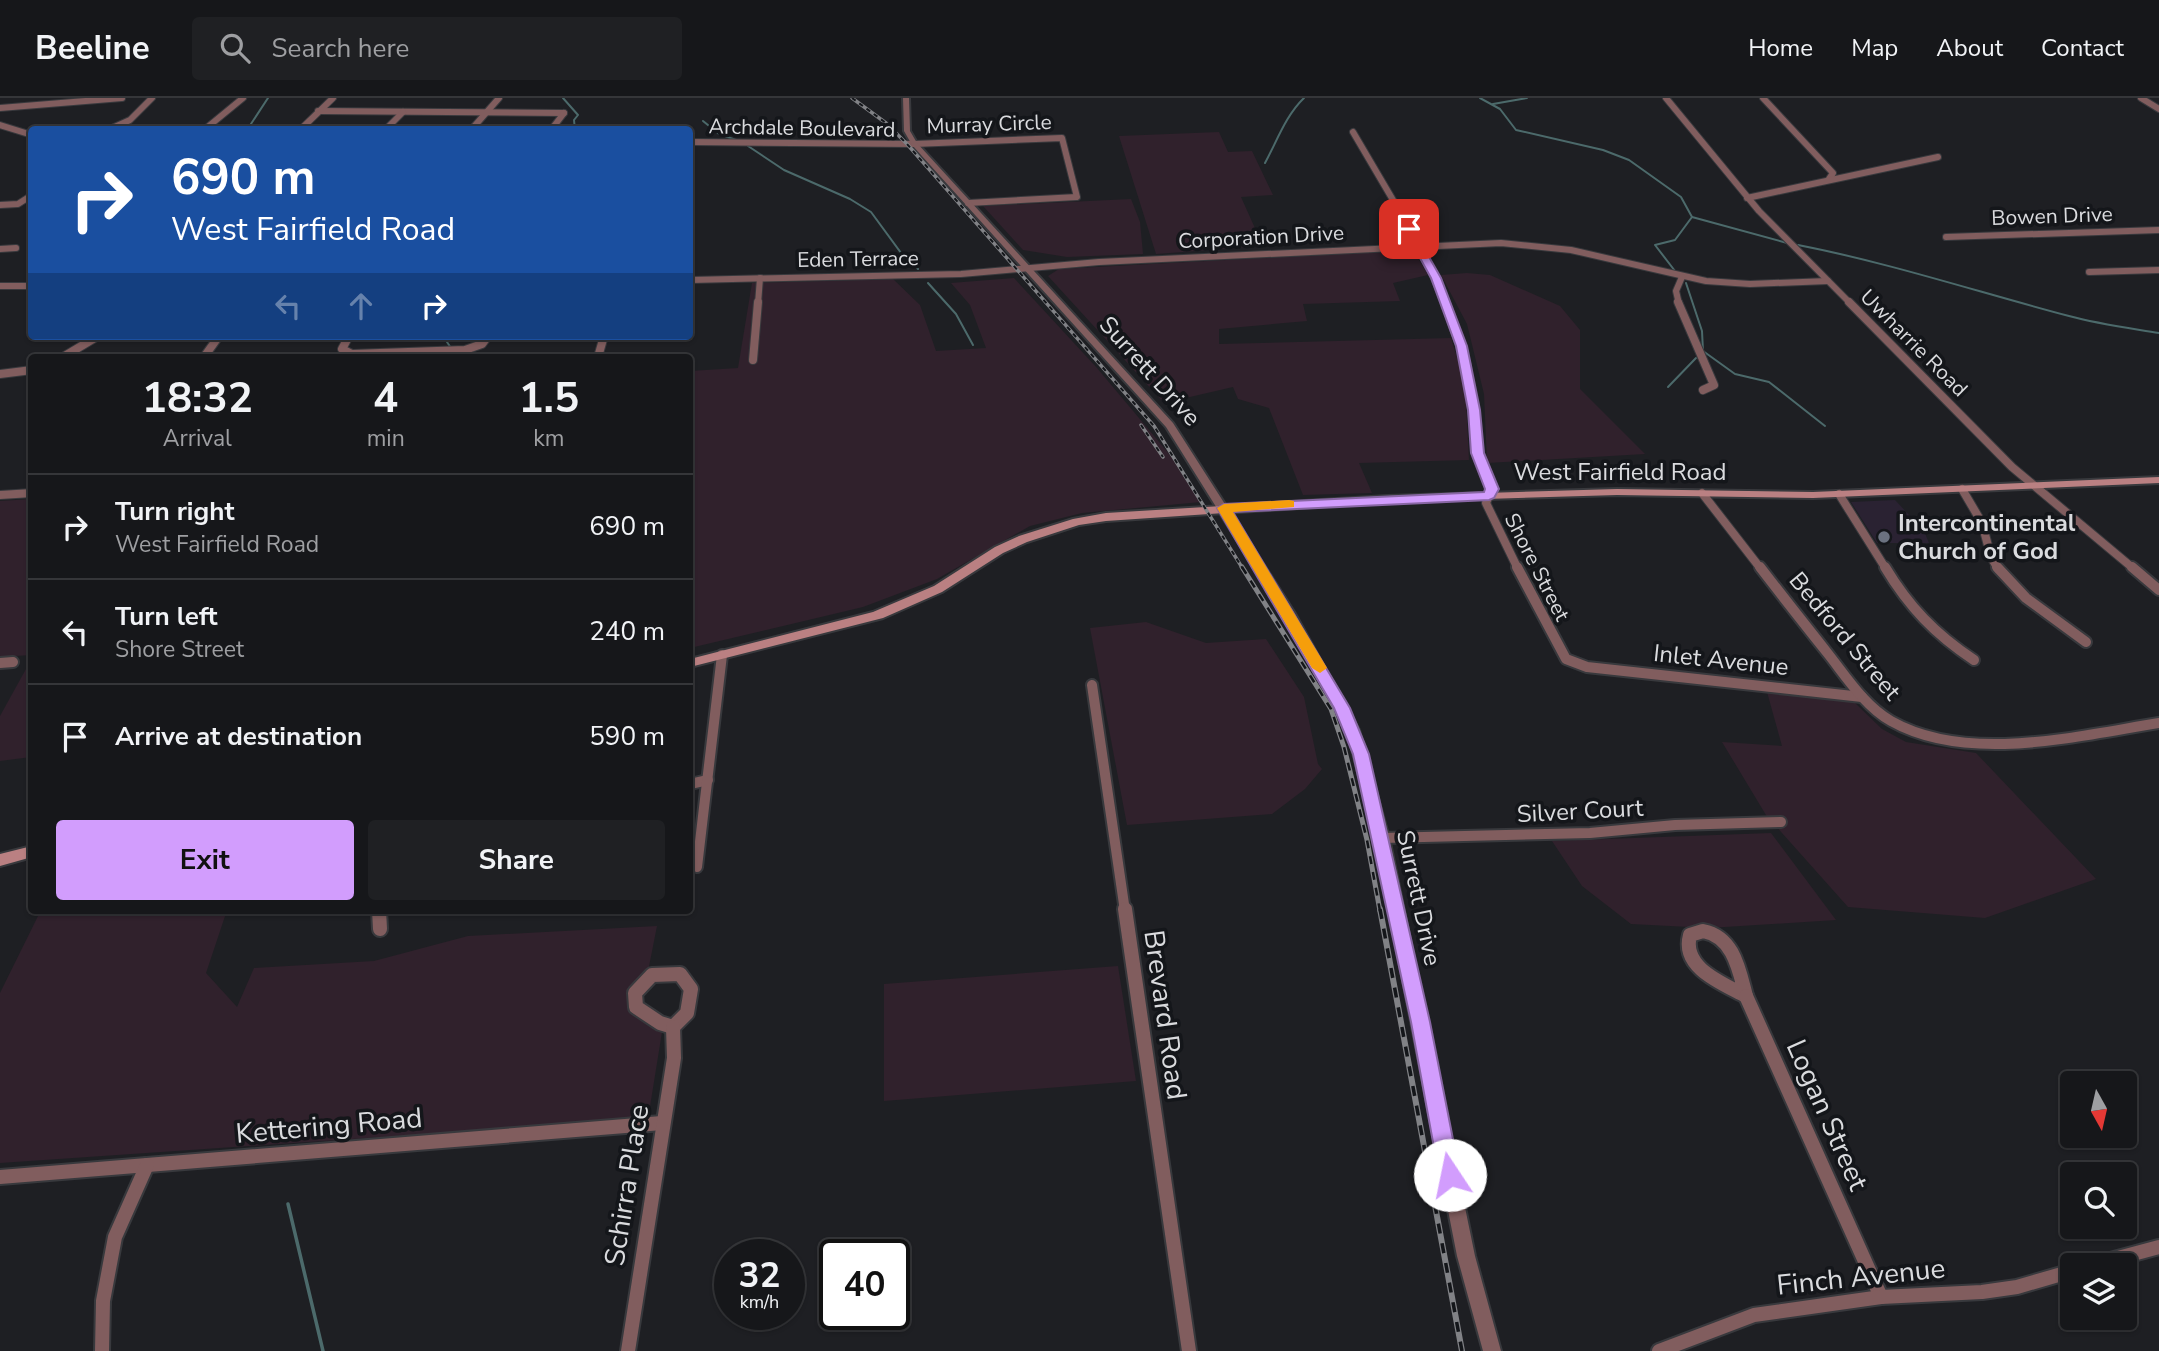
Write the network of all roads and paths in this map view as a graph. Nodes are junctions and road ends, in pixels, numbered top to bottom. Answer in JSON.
{"nodes":[{"id":1,"x":122,"y":98,"type":"edge"},
{"id":2,"x":152,"y":98,"type":"edge"},
{"id":3,"x":243,"y":98,"type":"edge"},
{"id":4,"x":332,"y":98,"type":"edge"},
{"id":5,"x":499,"y":98,"type":"edge"},
{"id":6,"x":906,"y":98,"type":"edge"},
{"id":7,"x":1666,"y":98,"type":"edge"},
{"id":8,"x":1763,"y":98,"type":"edge"},
{"id":9,"x":2141,"y":98,"type":"edge"},
{"id":10,"x":0,"y":108,"type":"edge"},
{"id":11,"x":2159,"y":109,"type":"edge"},
{"id":12,"x":318,"y":111,"type":"junction"},
{"id":13,"x":403,"y":112,"type":"junction"},
{"id":14,"x":486,"y":112,"type":"junction"},
{"id":15,"x":0,"y":125,"type":"edge"},
{"id":16,"x":117,"y":126,"type":"edge"},
{"id":17,"x":209,"y":126,"type":"edge"},
{"id":18,"x":304,"y":126,"type":"edge"},
{"id":19,"x":389,"y":126,"type":"edge"},
{"id":20,"x":474,"y":126,"type":"edge"},
{"id":21,"x":554,"y":126,"type":"edge"},
{"id":22,"x":1353,"y":132,"type":"dead end"},
{"id":23,"x":28,"y":134,"type":"edge"},
{"id":24,"x":693,"y":142,"type":"edge"},
{"id":25,"x":914,"y":144,"type":"junction"},
{"id":26,"x":1938,"y":157,"type":"dead end"},
{"id":27,"x":1829,"y":179,"type":"junction"},
{"id":28,"x":28,"y":198,"type":"edge"},
{"id":29,"x":1747,"y":198,"type":"junction"},
{"id":30,"x":968,"y":203,"type":"junction"},
{"id":31,"x":0,"y":205,"type":"edge"},
{"id":32,"x":2159,"y":230,"type":"edge"},
{"id":33,"x":1946,"y":237,"type":"dead end"},
{"id":34,"x":1420,"y":246,"type":"junction"},
{"id":35,"x":16,"y":248,"type":"dead end"},
{"id":36,"x":0,"y":249,"type":"edge"},
{"id":37,"x":1027,"y":268,"type":"junction"},
{"id":38,"x":2159,"y":270,"type":"edge"},
{"id":39,"x":2089,"y":272,"type":"dead end"},
{"id":40,"x":1682,"y":277,"type":"junction"},
{"id":41,"x":760,"y":278,"type":"junction"},
{"id":42,"x":693,"y":280,"type":"edge"},
{"id":43,"x":1828,"y":281,"type":"junction"},
{"id":44,"x":0,"y":286,"type":"edge"},
{"id":45,"x":28,"y":286,"type":"edge"},
{"id":46,"x":91,"y":340,"type":"edge"},
{"id":47,"x":348,"y":340,"type":"edge"},
{"id":48,"x":485,"y":340,"type":"edge"},
{"id":49,"x":68,"y":354,"type":"edge"},
{"id":50,"x":360,"y":354,"type":"edge"},
{"id":51,"x":360,"y":354,"type":"edge"},
{"id":52,"x":753,"y":360,"type":"dead end"},
{"id":53,"x":28,"y":370,"type":"edge"},
{"id":54,"x":0,"y":374,"type":"edge"},
{"id":55,"x":1703,"y":390,"type":"dead end"},
{"id":56,"x":2159,"y":481,"type":"edge"},
{"id":57,"x":2032,"y":486,"type":"junction"},
{"id":58,"x":1962,"y":489,"type":"junction"},
{"id":59,"x":1702,"y":493,"type":"junction"},
{"id":60,"x":28,"y":494,"type":"edge"},
{"id":61,"x":1839,"y":494,"type":"junction"},
{"id":62,"x":0,"y":495,"type":"edge"},
{"id":63,"x":1489,"y":496,"type":"junction"},
{"id":64,"x":1224,"y":508,"type":"junction"},
{"id":65,"x":2159,"y":590,"type":"edge"},
{"id":66,"x":2087,"y":642,"type":"dead end"},
{"id":67,"x":722,"y":655,"type":"junction"},
{"id":68,"x":1974,"y":660,"type":"dead end"},
{"id":69,"x":13,"y":662,"type":"dead end"},
{"id":70,"x":693,"y":662,"type":"edge"},
{"id":71,"x":0,"y":663,"type":"edge"},
{"id":72,"x":1575,"y":664,"type":"joint"},
{"id":73,"x":1092,"y":685,"type":"dead end"},
{"id":74,"x":1862,"y":697,"type":"junction"},
{"id":75,"x":2159,"y":723,"type":"edge"},
{"id":76,"x":708,"y":780,"type":"junction"},
{"id":77,"x":693,"y":783,"type":"edge"},
{"id":78,"x":1781,"y":822,"type":"dead end"},
{"id":79,"x":1382,"y":838,"type":"junction"},
{"id":80,"x":28,"y":852,"type":"edge"},
{"id":81,"x":0,"y":860,"type":"edge"},
{"id":82,"x":697,"y":867,"type":"dead end"},
{"id":83,"x":379,"y":914,"type":"edge"},
{"id":84,"x":380,"y":929,"type":"dead end"},
{"id":85,"x":1746,"y":996,"type":"junction"},
{"id":86,"x":674,"y":1027,"type":"junction"},
{"id":87,"x":662,"y":1124,"type":"junction"},
{"id":88,"x":147,"y":1165,"type":"junction"},
{"id":89,"x":0,"y":1177,"type":"edge"},
{"id":90,"x":2159,"y":1247,"type":"edge"},
{"id":91,"x":2137,"y":1253,"type":"edge"},
{"id":92,"x":2060,"y":1274,"type":"edge"},
{"id":93,"x":1881,"y":1297,"type":"junction"},
{"id":94,"x":102,"y":1351,"type":"edge"},
{"id":95,"x":628,"y":1351,"type":"edge"},
{"id":96,"x":1189,"y":1351,"type":"edge"},
{"id":97,"x":1492,"y":1351,"type":"edge"},
{"id":98,"x":1659,"y":1351,"type":"edge"}],
"edges":[{"from":1,"to":10,"type":"street"},
{"from":2,"to":16,"type":"street"},
{"from":3,"to":17,"type":"street"},
{"from":4,"to":12,"type":"street"},
{"from":5,"to":14,"type":"street"},
{"from":6,"to":25,"type":"street","name":"Surrett Drive"},
{"from":7,"to":29,"type":"street","name":"Uwharrie Road"},
{"from":8,"to":27,"type":"street"},
{"from":9,"to":11,"type":"street"},
{"from":12,"to":13,"type":"street"},
{"from":12,"to":18,"type":"street"},
{"from":13,"to":14,"type":"street"},
{"from":13,"to":19,"type":"street"},
{"from":14,"to":20,"type":"street"},
{"from":14,"to":21,"type":"street"},
{"from":15,"to":23,"type":"street"},
{"from":22,"to":34,"type":"street","name":"Shore Street"},
{"from":24,"to":25,"type":"street","name":"Archdale Boulevard"},
{"from":25,"to":30,"type":"street","name":"Surrett Drive"},
{"from":25,"to":30,"type":"street","name":"Murray Circle"},
{"from":26,"to":27,"type":"street"},
{"from":27,"to":29,"type":"street"},
{"from":28,"to":31,"type":"street"},
{"from":29,"to":43,"type":"street","name":"Uwharrie Road"},
{"from":30,"to":37,"type":"street","name":"Surrett Drive"},
{"from":32,"to":33,"type":"street","name":"Bowen Drive"},
{"from":34,"to":37,"type":"street","name":"Corporation Drive"},
{"from":34,"to":40,"type":"street","name":"Corporation Drive"},
{"from":34,"to":63,"type":"street","name":"Shore Street"},
{"from":35,"to":36,"type":"street"},
{"from":37,"to":41,"type":"street","name":"Eden Terrace"},
{"from":37,"to":64,"type":"street","name":"Surrett Drive"},
{"from":38,"to":39,"type":"street"},
{"from":40,"to":43,"type":"street","name":"Corporation Drive"},
{"from":40,"to":55,"type":"street"},
{"from":41,"to":42,"type":"street","name":"Eden Terrace"},
{"from":41,"to":52,"type":"street"},
{"from":43,"to":57,"type":"street","name":"Uwharrie Road"},
{"from":44,"to":45,"type":"street"},
{"from":46,"to":49,"type":"street"},
{"from":47,"to":51,"type":"street"},
{"from":48,"to":50,"type":"street"},
{"from":53,"to":54,"type":"street"},
{"from":56,"to":57,"type":"main road","name":"West Fairfield Road"},
{"from":57,"to":58,"type":"main road","name":"West Fairfield Road"},
{"from":57,"to":65,"type":"street","name":"Uwharrie Road"},
{"from":58,"to":61,"type":"main road","name":"West Fairfield Road"},
{"from":58,"to":66,"type":"street"},
{"from":59,"to":61,"type":"main road","name":"West Fairfield Road"},
{"from":59,"to":63,"type":"main road","name":"West Fairfield Road"},
{"from":59,"to":74,"type":"street","name":"Bedford Street"},
{"from":60,"to":62,"type":"street"},
{"from":61,"to":68,"type":"street"},
{"from":63,"to":64,"type":"main road","name":"West Fairfield Road"},
{"from":63,"to":72,"type":"street","name":"Shore Street"},
{"from":64,"to":67,"type":"main road","name":"West Fairfield Road"},
{"from":64,"to":79,"type":"street","name":"Surrett Drive"},
{"from":67,"to":70,"type":"main road","name":"West Fairfield Road"},
{"from":67,"to":76,"type":"street"},
{"from":69,"to":71,"type":"street"},
{"from":72,"to":74,"type":"street","name":"Inlet Avenue"},
{"from":73,"to":96,"type":"street","name":"Brevard Road"},
{"from":74,"to":75,"type":"street","name":"Bedford Street"},
{"from":76,"to":77,"type":"street"},
{"from":76,"to":82,"type":"street"},
{"from":78,"to":79,"type":"street","name":"Silver Court"},
{"from":79,"to":97,"type":"street","name":"Surrett Drive"},
{"from":80,"to":81,"type":"main road"},
{"from":83,"to":84,"type":"street"},
{"from":85,"to":85,"type":"street","name":"Logan Street"},
{"from":85,"to":93,"type":"street","name":"Logan Street"},
{"from":86,"to":86,"type":"street","name":"Schirra Place"},
{"from":86,"to":87,"type":"street","name":"Schirra Place"},
{"from":87,"to":88,"type":"street","name":"Kettering Road"},
{"from":87,"to":95,"type":"street","name":"Schirra Place"},
{"from":88,"to":89,"type":"street","name":"Kettering Road"},
{"from":88,"to":94,"type":"street"},
{"from":90,"to":91,"type":"street"},
{"from":92,"to":93,"type":"street","name":"Finch Avenue"},
{"from":93,"to":98,"type":"street","name":"Finch Avenue"}]}
